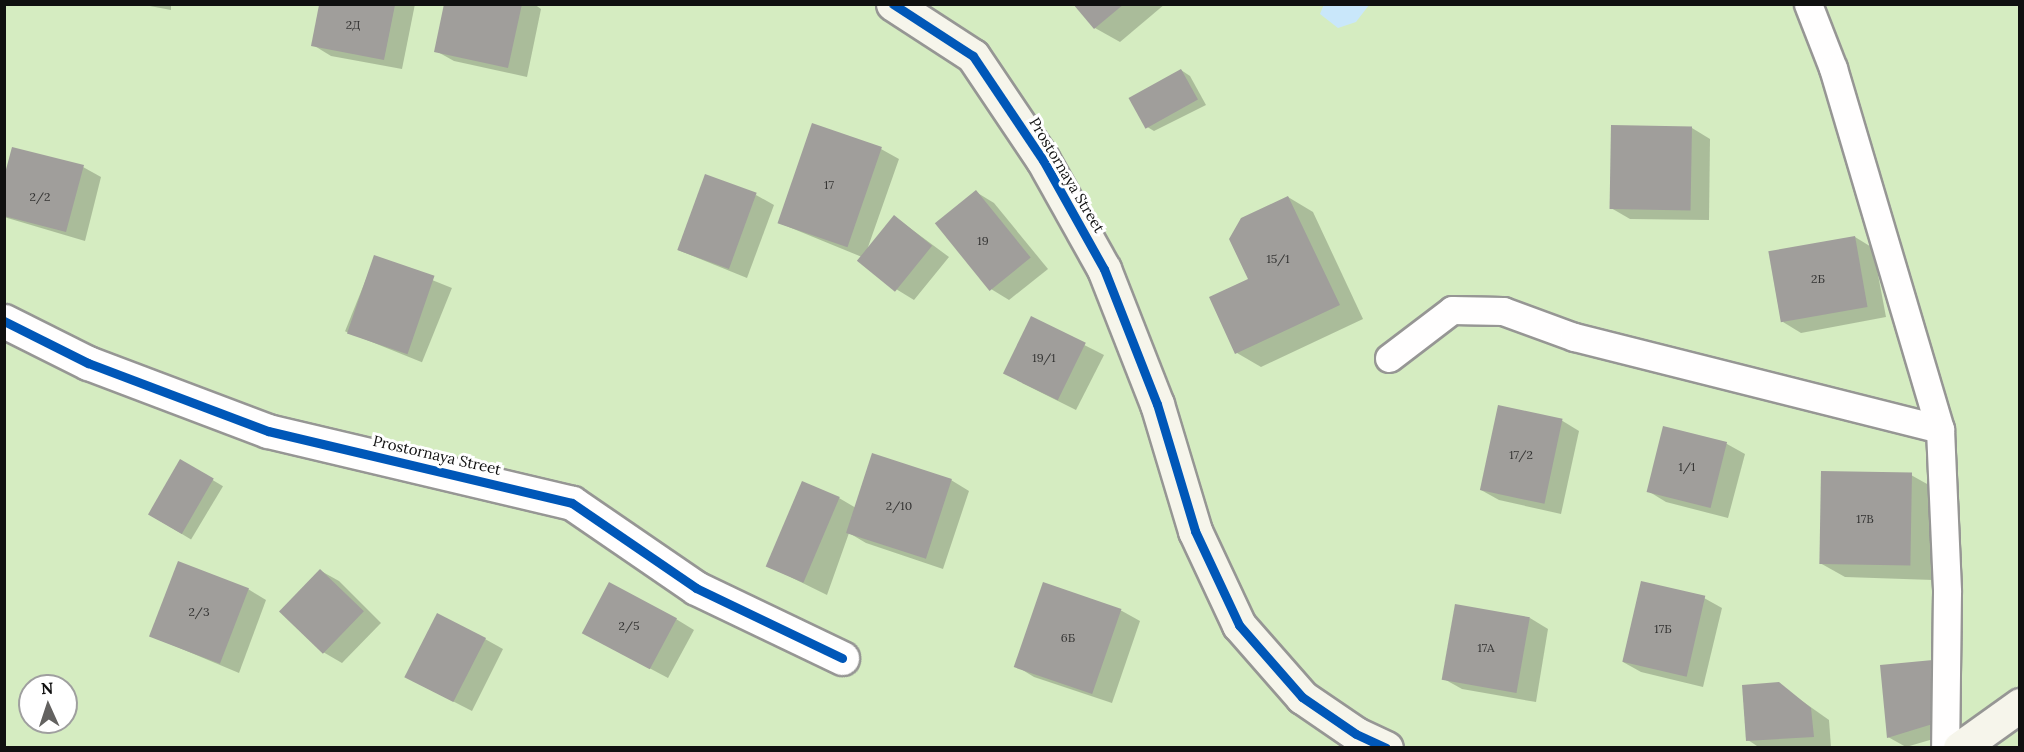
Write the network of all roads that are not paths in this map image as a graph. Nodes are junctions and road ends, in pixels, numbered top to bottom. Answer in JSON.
{"nodes":[{"id":1,"x":893,"y":4,"type":"edge"},
{"id":2,"x":1808,"y":4,"type":"edge"},
{"id":3,"x":4,"y":321,"type":"edge"},
{"id":4,"x":1389,"y":358,"type":"dead end"},
{"id":5,"x":1940,"y":429,"type":"junction"},
{"id":6,"x":842,"y":658,"type":"dead end"},
{"id":7,"x":2019,"y":705,"type":"edge"},
{"id":8,"x":1386,"y":747,"type":"edge"},
{"id":9,"x":1945,"y":747,"type":"edge"},
{"id":10,"x":1960,"y":747,"type":"edge"}],
"edges":[{"from":1,"to":8,"type":"street","name":"Prostornaya Street"},
{"from":2,"to":5,"type":"lane"},
{"from":3,"to":6,"type":"street","name":"Prostornaya Street"},
{"from":4,"to":5,"type":"lane"},
{"from":5,"to":9,"type":"lane"},
{"from":7,"to":10,"type":"street"}]}
